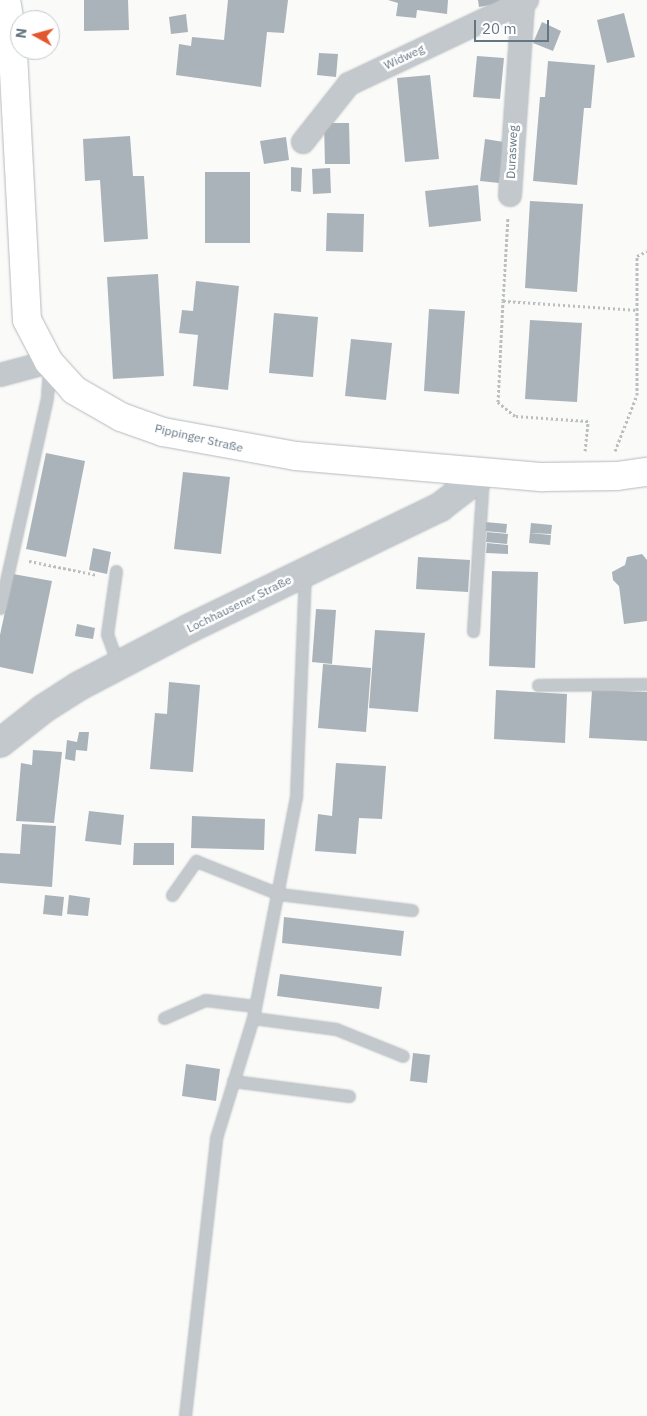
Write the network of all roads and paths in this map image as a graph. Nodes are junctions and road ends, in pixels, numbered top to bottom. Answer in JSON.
{"nodes":[{"id":1,"x":6,"y":0,"type":"edge"},
{"id":2,"x":525,"y":1,"type":"edge"},
{"id":3,"x":303,"y":142,"type":"dead end"},
{"id":4,"x":510,"y":194,"type":"joint"},
{"id":5,"x":647,"y":251,"type":"edge"},
{"id":6,"x":503,"y":301,"type":"junction"},
{"id":7,"x":638,"y":310,"type":"junction"},
{"id":8,"x":49,"y":362,"type":"junction"},
{"id":9,"x":0,"y":375,"type":"edge"},
{"id":10,"x":595,"y":452,"type":"dead end"},
{"id":11,"x":605,"y":452,"type":"dead end"},
{"id":12,"x":616,"y":464,"type":"junction"},
{"id":13,"x":647,"y":472,"type":"edge"},
{"id":14,"x":483,"y":474,"type":"junction"},
{"id":15,"x":12,"y":557,"type":"junction"},
{"id":16,"x":305,"y":572,"type":"junction"},
{"id":17,"x":115,"y":575,"type":"joint"},
{"id":18,"x":0,"y":608,"type":"edge"},
{"id":19,"x":473,"y":631,"type":"dead end"},
{"id":20,"x":118,"y":664,"type":"junction"},
{"id":21,"x":647,"y":684,"type":"edge"},
{"id":22,"x":538,"y":685,"type":"dead end"},
{"id":23,"x":0,"y":743,"type":"edge"},
{"id":24,"x":279,"y":894,"type":"junction"},
{"id":25,"x":172,"y":895,"type":"dead end"},
{"id":26,"x":412,"y":910,"type":"dead end"},
{"id":27,"x":256,"y":1006,"type":"junction"},
{"id":28,"x":164,"y":1018,"type":"dead end"},
{"id":29,"x":253,"y":1018,"type":"junction"},
{"id":30,"x":403,"y":1056,"type":"dead end"},
{"id":31,"x":233,"y":1081,"type":"junction"},
{"id":32,"x":349,"y":1096,"type":"dead end"},
{"id":33,"x":186,"y":1416,"type":"edge"}],
"edges":[{"from":1,"to":8,"type":"main road","name":"Pippinger Straße"},
{"from":2,"to":3,"type":"street","name":"Widweg"},
{"from":2,"to":4,"type":"street","name":"Durasweg"},
{"from":4,"to":6,"type":"path","name":"Durasweg"},
{"from":5,"to":7,"type":"path"},
{"from":6,"to":7,"type":"path"},
{"from":6,"to":10,"type":"path","name":"Durasweg"},
{"from":7,"to":12,"type":"path"},
{"from":8,"to":9,"type":"street"},
{"from":8,"to":14,"type":"main road","name":"Pippinger Straße"},
{"from":8,"to":15,"type":"lane"},
{"from":11,"to":12,"type":"path"},
{"from":12,"to":13,"type":"main road","name":"Pippinger Straße"},
{"from":12,"to":14,"type":"main road","name":"Pippinger Straße"},
{"from":14,"to":16,"type":"street","name":"Lochhausener Straße"},
{"from":14,"to":19,"type":"lane"},
{"from":15,"to":17,"type":"path"},
{"from":15,"to":18,"type":"lane"},
{"from":16,"to":20,"type":"street","name":"Lochhausener Straße"},
{"from":16,"to":24,"type":"lane"},
{"from":17,"to":20,"type":"lane"},
{"from":20,"to":23,"type":"street","name":"Lochhausener Straße"},
{"from":21,"to":22,"type":"lane"},
{"from":24,"to":25,"type":"lane"},
{"from":24,"to":26,"type":"lane"},
{"from":24,"to":27,"type":"lane"},
{"from":27,"to":28,"type":"lane"},
{"from":27,"to":29,"type":"lane"},
{"from":29,"to":30,"type":"lane"},
{"from":29,"to":31,"type":"lane"},
{"from":31,"to":32,"type":"lane"},
{"from":31,"to":33,"type":"lane"}]}
